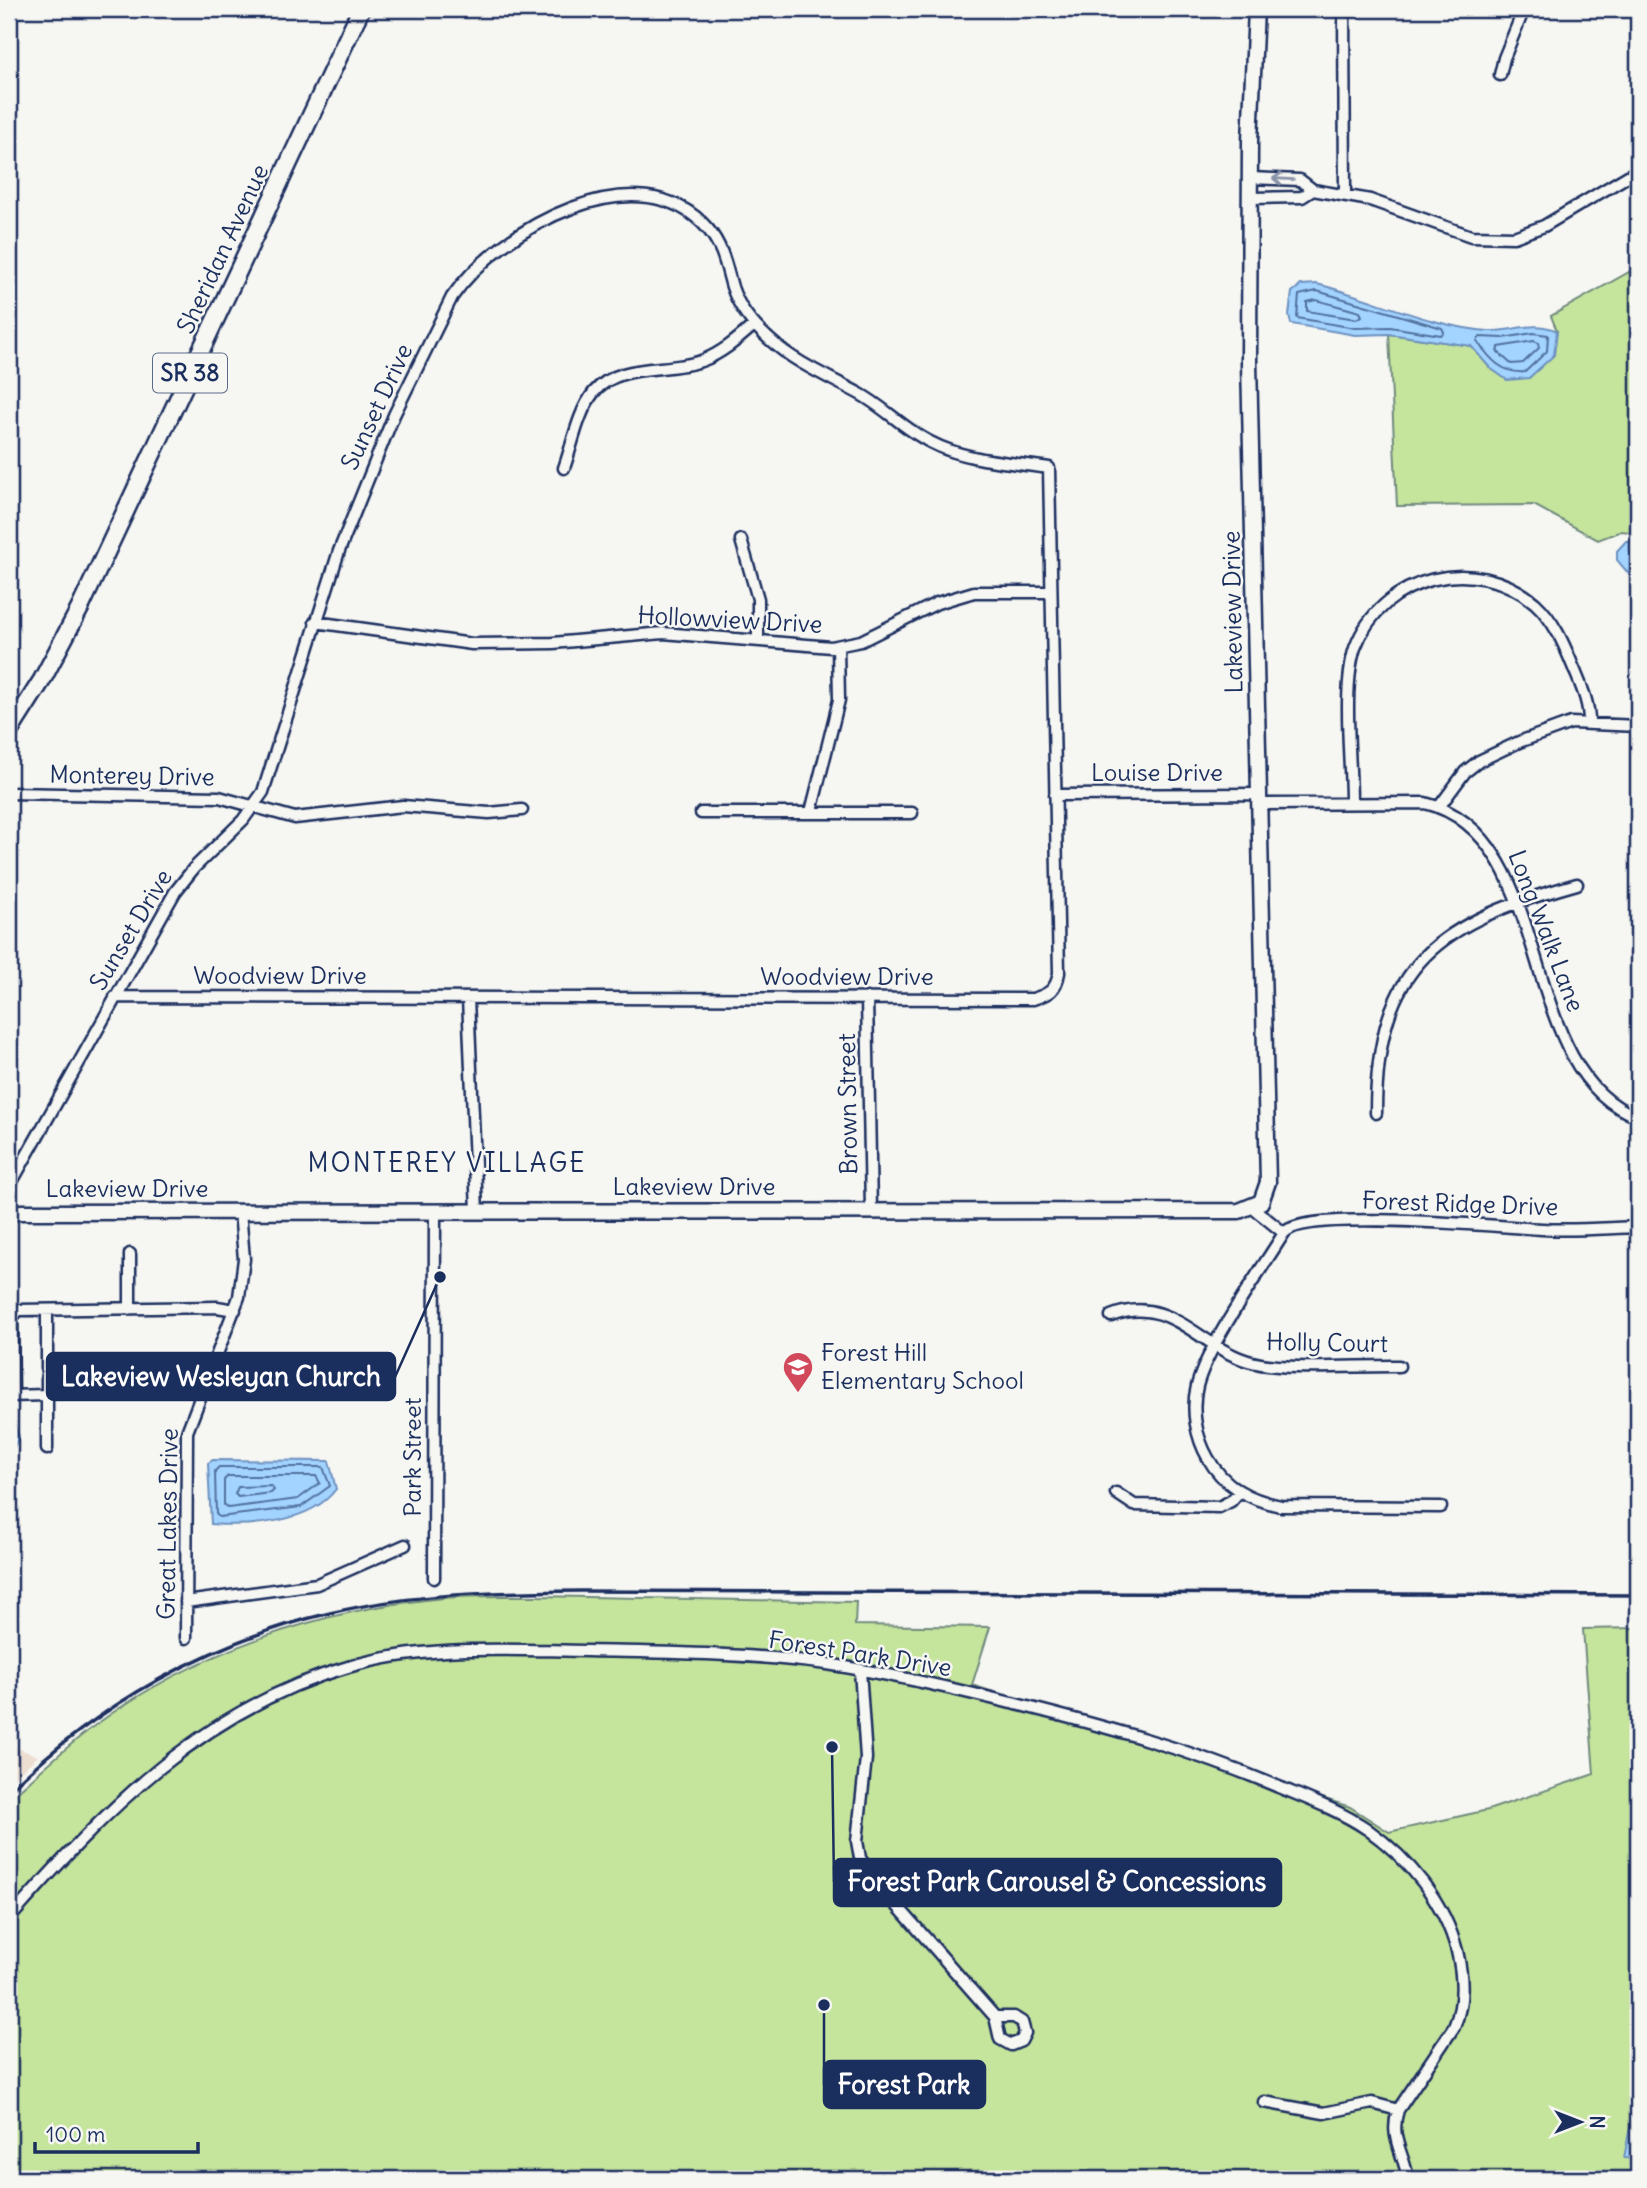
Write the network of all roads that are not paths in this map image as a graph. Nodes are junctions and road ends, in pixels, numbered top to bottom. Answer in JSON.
{"nodes":[{"id":1,"x":361,"y":9,"type":"edge"},
{"id":2,"x":1255,"y":9,"type":"edge"},
{"id":3,"x":1344,"y":9,"type":"edge"},
{"id":4,"x":1524,"y":9,"type":"edge"},
{"id":5,"x":1500,"y":75,"type":"dead end"},
{"id":6,"x":1638,"y":170,"type":"edge"},
{"id":7,"x":1250,"y":178,"type":"junction"},
{"id":8,"x":1313,"y":190,"type":"junction"},
{"id":9,"x":1345,"y":194,"type":"junction"},
{"id":10,"x":1250,"y":198,"type":"junction"},
{"id":11,"x":754,"y":325,"type":"junction"},
{"id":12,"x":564,"y":468,"type":"dead end"},
{"id":13,"x":1049,"y":468,"type":"joint"},
{"id":14,"x":741,"y":540,"type":"dead end"},
{"id":15,"x":1051,"y":592,"type":"junction"},
{"id":16,"x":315,"y":622,"type":"junction"},
{"id":17,"x":758,"y":641,"type":"junction"},
{"id":18,"x":838,"y":646,"type":"junction"},
{"id":19,"x":1589,"y":722,"type":"junction"},
{"id":20,"x":1638,"y":726,"type":"edge"},
{"id":21,"x":9,"y":732,"type":"edge"},
{"id":22,"x":9,"y":793,"type":"edge"},
{"id":23,"x":1055,"y":794,"type":"junction"},
{"id":24,"x":1260,"y":799,"type":"junction"},
{"id":25,"x":1352,"y":802,"type":"junction"},
{"id":26,"x":254,"y":807,"type":"junction"},
{"id":27,"x":1439,"y":807,"type":"junction"},
{"id":28,"x":522,"y":810,"type":"dead end"},
{"id":29,"x":811,"y":812,"type":"junction"},
{"id":30,"x":701,"y":813,"type":"dead end"},
{"id":31,"x":912,"y":813,"type":"dead end"},
{"id":32,"x":1577,"y":884,"type":"dead end"},
{"id":33,"x":1516,"y":901,"type":"junction"},
{"id":34,"x":115,"y":997,"type":"junction"},
{"id":35,"x":468,"y":998,"type":"junction"},
{"id":36,"x":867,"y":998,"type":"junction"},
{"id":37,"x":1376,"y":1113,"type":"dead end"},
{"id":38,"x":1638,"y":1117,"type":"edge"},
{"id":39,"x":9,"y":1187,"type":"edge"},
{"id":40,"x":1253,"y":1208,"type":"junction"},
{"id":41,"x":435,"y":1210,"type":"junction"},
{"id":42,"x":477,"y":1210,"type":"junction"},
{"id":43,"x":871,"y":1210,"type":"junction"},
{"id":44,"x":240,"y":1211,"type":"junction"},
{"id":45,"x":9,"y":1212,"type":"edge"},
{"id":46,"x":1638,"y":1227,"type":"edge"},
{"id":47,"x":1284,"y":1233,"type":"junction"},
{"id":48,"x":130,"y":1254,"type":"dead end"},
{"id":49,"x":130,"y":1309,"type":"junction"},
{"id":50,"x":47,"y":1310,"type":"junction"},
{"id":51,"x":235,"y":1310,"type":"junction"},
{"id":52,"x":1111,"y":1316,"type":"dead end"},
{"id":53,"x":1216,"y":1345,"type":"junction"},
{"id":54,"x":1399,"y":1366,"type":"dead end"},
{"id":55,"x":207,"y":1378,"type":"junction"},
{"id":56,"x":330,"y":1388,"type":"dead end"},
{"id":57,"x":47,"y":1395,"type":"junction"},
{"id":58,"x":11,"y":1396,"type":"edge"},
{"id":59,"x":47,"y":1449,"type":"dead end"},
{"id":60,"x":1239,"y":1492,"type":"junction"},
{"id":61,"x":1116,"y":1493,"type":"dead end"},
{"id":62,"x":1441,"y":1507,"type":"dead end"},
{"id":63,"x":405,"y":1545,"type":"dead end"},
{"id":64,"x":434,"y":1578,"type":"dead end"},
{"id":65,"x":186,"y":1602,"type":"junction"},
{"id":66,"x":186,"y":1638,"type":"dead end"},
{"id":67,"x":860,"y":1670,"type":"junction"},
{"id":68,"x":9,"y":1919,"type":"edge"},
{"id":69,"x":995,"y":2017,"type":"dead end"},
{"id":70,"x":1264,"y":2102,"type":"dead end"},
{"id":71,"x":1398,"y":2109,"type":"junction"},
{"id":72,"x":1408,"y":2179,"type":"edge"}],
"edges":[{"from":1,"to":21,"type":"main road","name":"Sheridan Avenue","number":"SR 38"},
{"from":2,"to":7,"type":"street","name":"Lakeview Drive"},
{"from":3,"to":9,"type":"street"},
{"from":4,"to":5,"type":"street"},
{"from":6,"to":9,"type":"street"},
{"from":8,"to":7,"type":"street","one_way":true},
{"from":7,"to":10,"type":"street","name":"Lakeview Drive"},
{"from":8,"to":9,"type":"street"},
{"from":8,"to":10,"type":"street"},
{"from":10,"to":24,"type":"street","name":"Lakeview Drive"},
{"from":11,"to":12,"type":"street"},
{"from":11,"to":13,"type":"street","name":"Sunset Drive"},
{"from":11,"to":16,"type":"street","name":"Sunset Drive"},
{"from":13,"to":15,"type":"street","name":"Woodview Drive"},
{"from":14,"to":17,"type":"street"},
{"from":15,"to":18,"type":"street","name":"Hollowview Drive"},
{"from":15,"to":23,"type":"street","name":"Woodview Drive"},
{"from":16,"to":17,"type":"street","name":"Hollowview Drive"},
{"from":16,"to":26,"type":"street","name":"Sunset Drive"},
{"from":17,"to":18,"type":"street","name":"Hollowview Drive"},
{"from":18,"to":29,"type":"street"},
{"from":19,"to":20,"type":"street"},
{"from":19,"to":25,"type":"street"},
{"from":19,"to":27,"type":"street"},
{"from":22,"to":26,"type":"street","name":"Monterey Drive"},
{"from":23,"to":24,"type":"street","name":"Louise Drive"},
{"from":23,"to":36,"type":"street","name":"Woodview Drive"},
{"from":24,"to":25,"type":"street","name":"Long Walk Lane"},
{"from":24,"to":40,"type":"street","name":"Lakeview Drive"},
{"from":25,"to":27,"type":"street","name":"Long Walk Lane"},
{"from":26,"to":28,"type":"street","name":"Monterey Drive"},
{"from":26,"to":34,"type":"street","name":"Sunset Drive"},
{"from":27,"to":33,"type":"street","name":"Long Walk Lane"},
{"from":29,"to":30,"type":"street"},
{"from":29,"to":31,"type":"street"},
{"from":32,"to":33,"type":"street"},
{"from":33,"to":37,"type":"street"},
{"from":33,"to":38,"type":"street","name":"Long Walk Lane"},
{"from":34,"to":35,"type":"street","name":"Woodview Drive"},
{"from":34,"to":39,"type":"street","name":"Sunset Drive"},
{"from":35,"to":36,"type":"street","name":"Woodview Drive"},
{"from":35,"to":42,"type":"street"},
{"from":36,"to":43,"type":"street","name":"Brown Street"},
{"from":40,"to":43,"type":"street","name":"Lakeview Drive"},
{"from":40,"to":47,"type":"street"},
{"from":41,"to":42,"type":"street","name":"Lakeview Drive"},
{"from":41,"to":44,"type":"street","name":"Lakeview Drive"},
{"from":41,"to":64,"type":"street","name":"Park Street"},
{"from":42,"to":43,"type":"street","name":"Lakeview Drive"},
{"from":44,"to":45,"type":"street","name":"Lakeview Drive"},
{"from":44,"to":51,"type":"street","name":"Great Lakes Drive"},
{"from":46,"to":47,"type":"street","name":"Forest Ridge Drive"},
{"from":47,"to":53,"type":"street"},
{"from":48,"to":49,"type":"street"},
{"from":49,"to":50,"type":"street"},
{"from":49,"to":51,"type":"street"},
{"from":50,"to":57,"type":"street"},
{"from":50,"to":58,"type":"street"},
{"from":51,"to":55,"type":"street","name":"Great Lakes Drive"},
{"from":52,"to":53,"type":"street","name":"Holly Court"},
{"from":53,"to":54,"type":"street","name":"Holly Court"},
{"from":53,"to":60,"type":"street"},
{"from":55,"to":56,"type":"street"},
{"from":55,"to":65,"type":"street","name":"Great Lakes Drive"},
{"from":57,"to":58,"type":"street"},
{"from":57,"to":59,"type":"street"},
{"from":60,"to":61,"type":"street"},
{"from":60,"to":62,"type":"street"},
{"from":63,"to":65,"type":"street"},
{"from":65,"to":66,"type":"street","name":"Great Lakes Drive"},
{"from":67,"to":68,"type":"street","name":"Forest Park Drive"},
{"from":67,"to":69,"type":"street"},
{"from":67,"to":71,"type":"street","name":"Forest Park Drive"},
{"from":70,"to":71,"type":"street"},
{"from":71,"to":72,"type":"street"}]}
